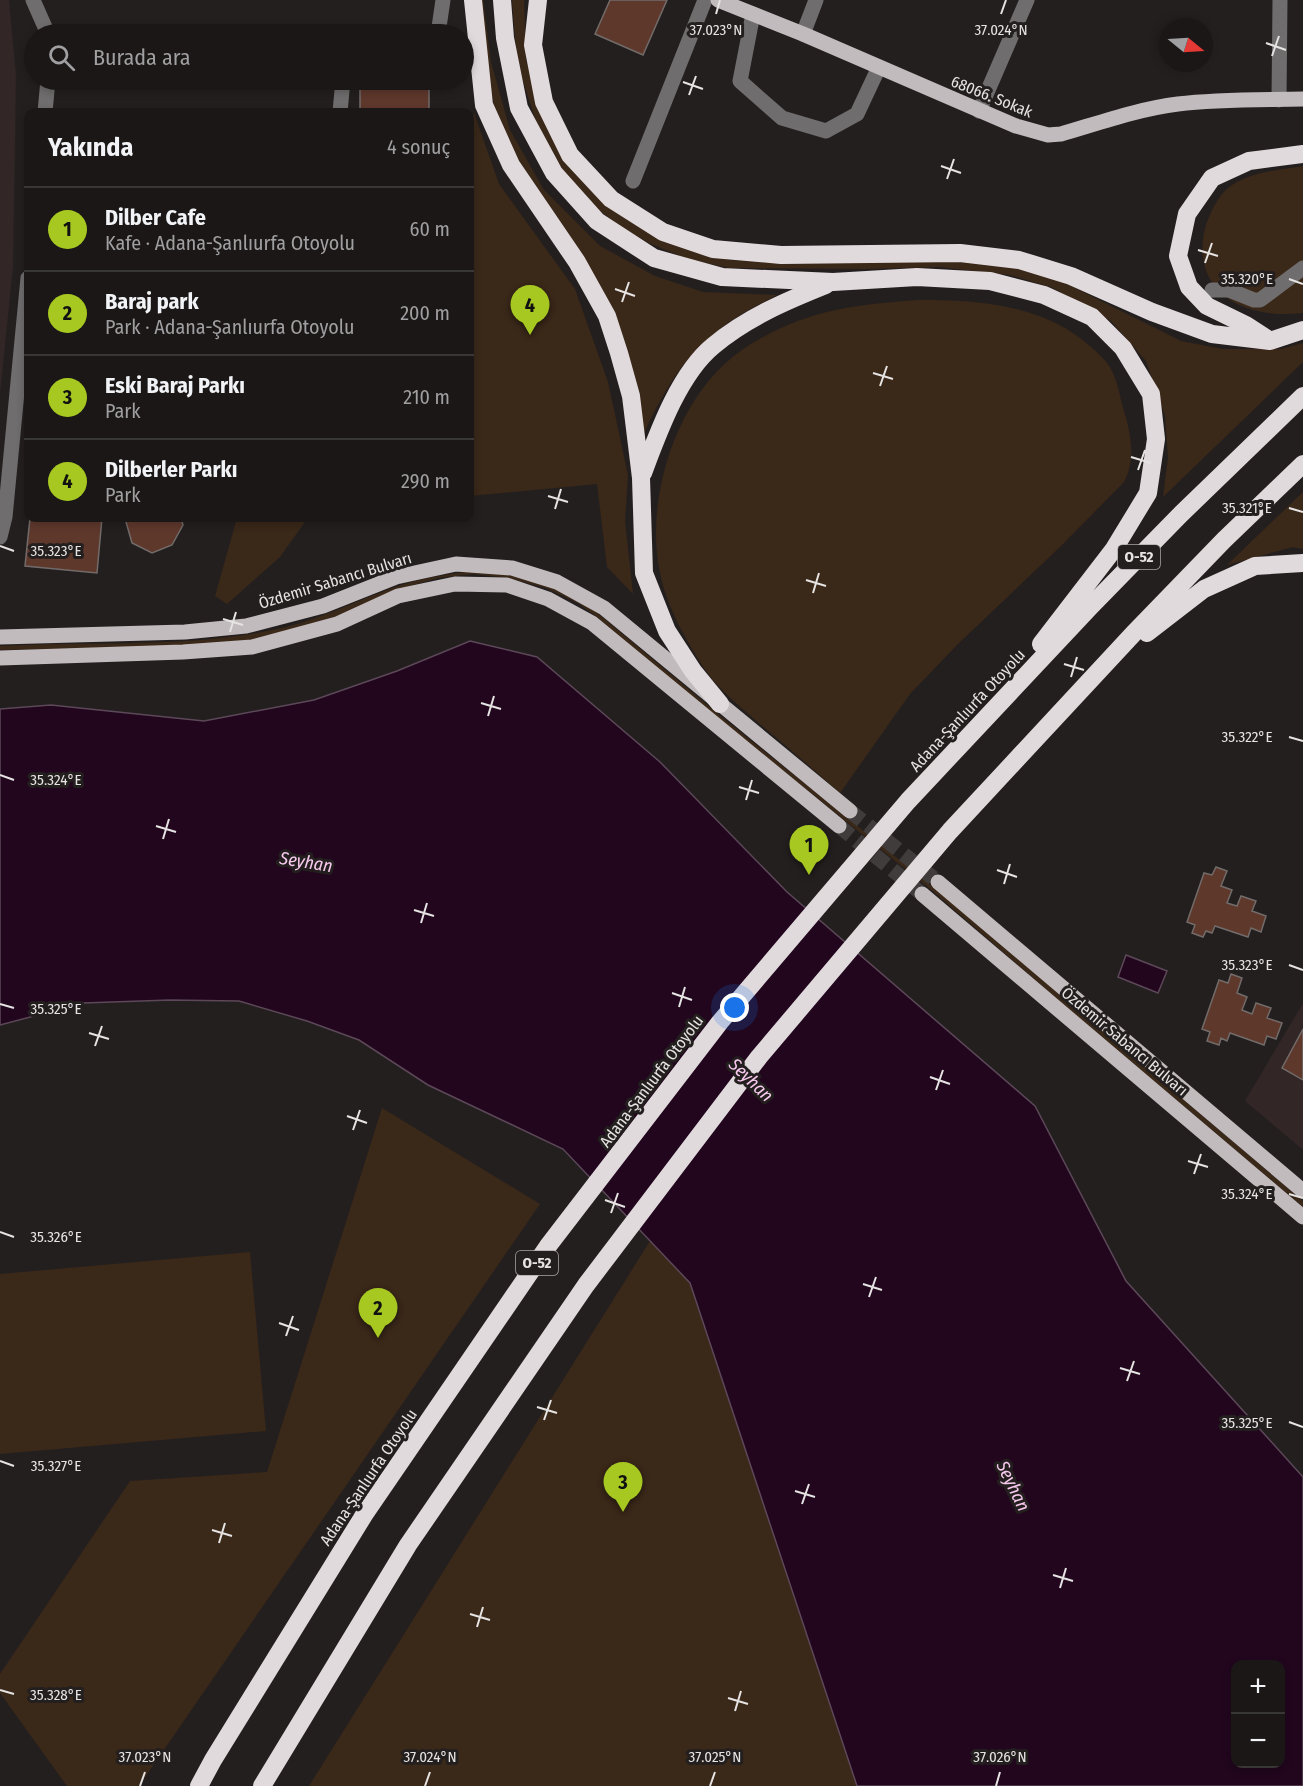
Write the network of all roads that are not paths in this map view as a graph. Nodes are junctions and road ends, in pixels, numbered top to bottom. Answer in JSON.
{"nodes":[{"id":1,"x":33,"y":0,"type":"edge"},
{"id":2,"x":443,"y":0,"type":"edge"},
{"id":3,"x":473,"y":0,"type":"edge"},
{"id":4,"x":502,"y":0,"type":"edge"},
{"id":5,"x":538,"y":0,"type":"edge"},
{"id":6,"x":705,"y":0,"type":"edge"},
{"id":7,"x":718,"y":0,"type":"edge"},
{"id":8,"x":816,"y":0,"type":"edge"},
{"id":9,"x":1027,"y":0,"type":"edge"},
{"id":10,"x":1280,"y":0,"type":"edge"},
{"id":11,"x":753,"y":14,"type":"junction"},
{"id":12,"x":44,"y":24,"type":"edge"},
{"id":13,"x":439,"y":24,"type":"edge"},
{"id":14,"x":803,"y":34,"type":"junction"},
{"id":15,"x":879,"y":67,"type":"junction"},
{"id":16,"x":47,"y":90,"type":"edge"},
{"id":17,"x":343,"y":90,"type":"edge"},
{"id":18,"x":1303,"y":99,"type":"edge"},
{"id":19,"x":1278,"y":100,"type":"junction"},
{"id":20,"x":45,"y":108,"type":"edge"},
{"id":21,"x":340,"y":108,"type":"edge"},
{"id":22,"x":979,"y":111,"type":"junction"},
{"id":23,"x":1303,"y":154,"type":"edge"},
{"id":24,"x":633,"y":181,"type":"dead end"},
{"id":25,"x":1303,"y":268,"type":"edge"},
{"id":26,"x":833,"y":282,"type":"junction"},
{"id":27,"x":1212,"y":290,"type":"dead end"},
{"id":28,"x":24,"y":320,"type":"edge"},
{"id":29,"x":1303,"y":330,"type":"edge"},
{"id":30,"x":1270,"y":341,"type":"junction"},
{"id":31,"x":1303,"y":396,"type":"edge"},
{"id":32,"x":1303,"y":464,"type":"edge"},
{"id":33,"x":641,"y":478,"type":"junction"},
{"id":34,"x":0,"y":537,"type":"edge"},
{"id":35,"x":1303,"y":563,"type":"edge"},
{"id":36,"x":0,"y":637,"type":"edge"},
{"id":37,"x":0,"y":658,"type":"edge"},
{"id":38,"x":720,"y":704,"type":"junction"},
{"id":39,"x":980,"y":724,"type":"junction"},
{"id":40,"x":1049,"y":724,"type":"junction"},
{"id":41,"x":850,"y":811,"type":"tunnel mouth"},
{"id":42,"x":839,"y":826,"type":"tunnel mouth"},
{"id":43,"x":938,"y":882,"type":"tunnel mouth"},
{"id":44,"x":922,"y":894,"type":"tunnel mouth"},
{"id":45,"x":1303,"y":1191,"type":"edge"},
{"id":46,"x":1303,"y":1217,"type":"edge"},
{"id":47,"x":199,"y":1786,"type":"edge"},
{"id":48,"x":262,"y":1786,"type":"edge"}],
"edges":[{"from":1,"to":12,"type":"street"},
{"from":2,"to":13,"type":"street"},
{"from":3,"to":33,"type":"highway"},
{"from":4,"to":26,"type":"highway"},
{"from":5,"to":30,"type":"highway"},
{"from":6,"to":24,"type":"street"},
{"from":7,"to":11,"type":"main road","name":"68066. Sokak"},
{"from":8,"to":14,"type":"street"},
{"from":9,"to":22,"type":"street"},
{"from":10,"to":19,"type":"street"},
{"from":11,"to":14,"type":"main road","name":"68066. Sokak"},
{"from":11,"to":15,"type":"street"},
{"from":14,"to":15,"type":"main road","name":"68066. Sokak"},
{"from":15,"to":22,"type":"main road","name":"68066. Sokak"},
{"from":16,"to":20,"type":"street"},
{"from":17,"to":21,"type":"street"},
{"from":18,"to":19,"type":"main road","name":"68066. Sokak"},
{"from":19,"to":22,"type":"main road","name":"68066. Sokak"},
{"from":23,"to":30,"type":"highway"},
{"from":25,"to":27,"type":"street"},
{"from":26,"to":33,"type":"highway"},
{"from":26,"to":39,"type":"highway"},
{"from":28,"to":34,"type":"street"},
{"from":29,"to":30,"type":"highway"},
{"from":31,"to":39,"type":"highway","name":"Adana-Şanlıurfa Otoyolu","number":"O-52"},
{"from":32,"to":40,"type":"highway"},
{"from":33,"to":38,"type":"highway"},
{"from":35,"to":40,"type":"highway"},
{"from":36,"to":38,"type":"main road","name":"Özdemir Sabancı Bulvarı"},
{"from":37,"to":42,"type":"main road","name":"Özdemir Sabancı Bulvarı"},
{"from":38,"to":41,"type":"main road","name":"Özdemir Sabancı Bulvarı"},
{"from":39,"to":47,"type":"highway","name":"Adana-Şanlıurfa Otoyolu","number":"O-52"},
{"from":40,"to":48,"type":"highway"},
{"from":43,"to":45,"type":"main road","name":"Özdemir Sabancı Bulvarı"},
{"from":44,"to":46,"type":"main road","name":"Özdemir Sabancı Bulvarı"}]}
